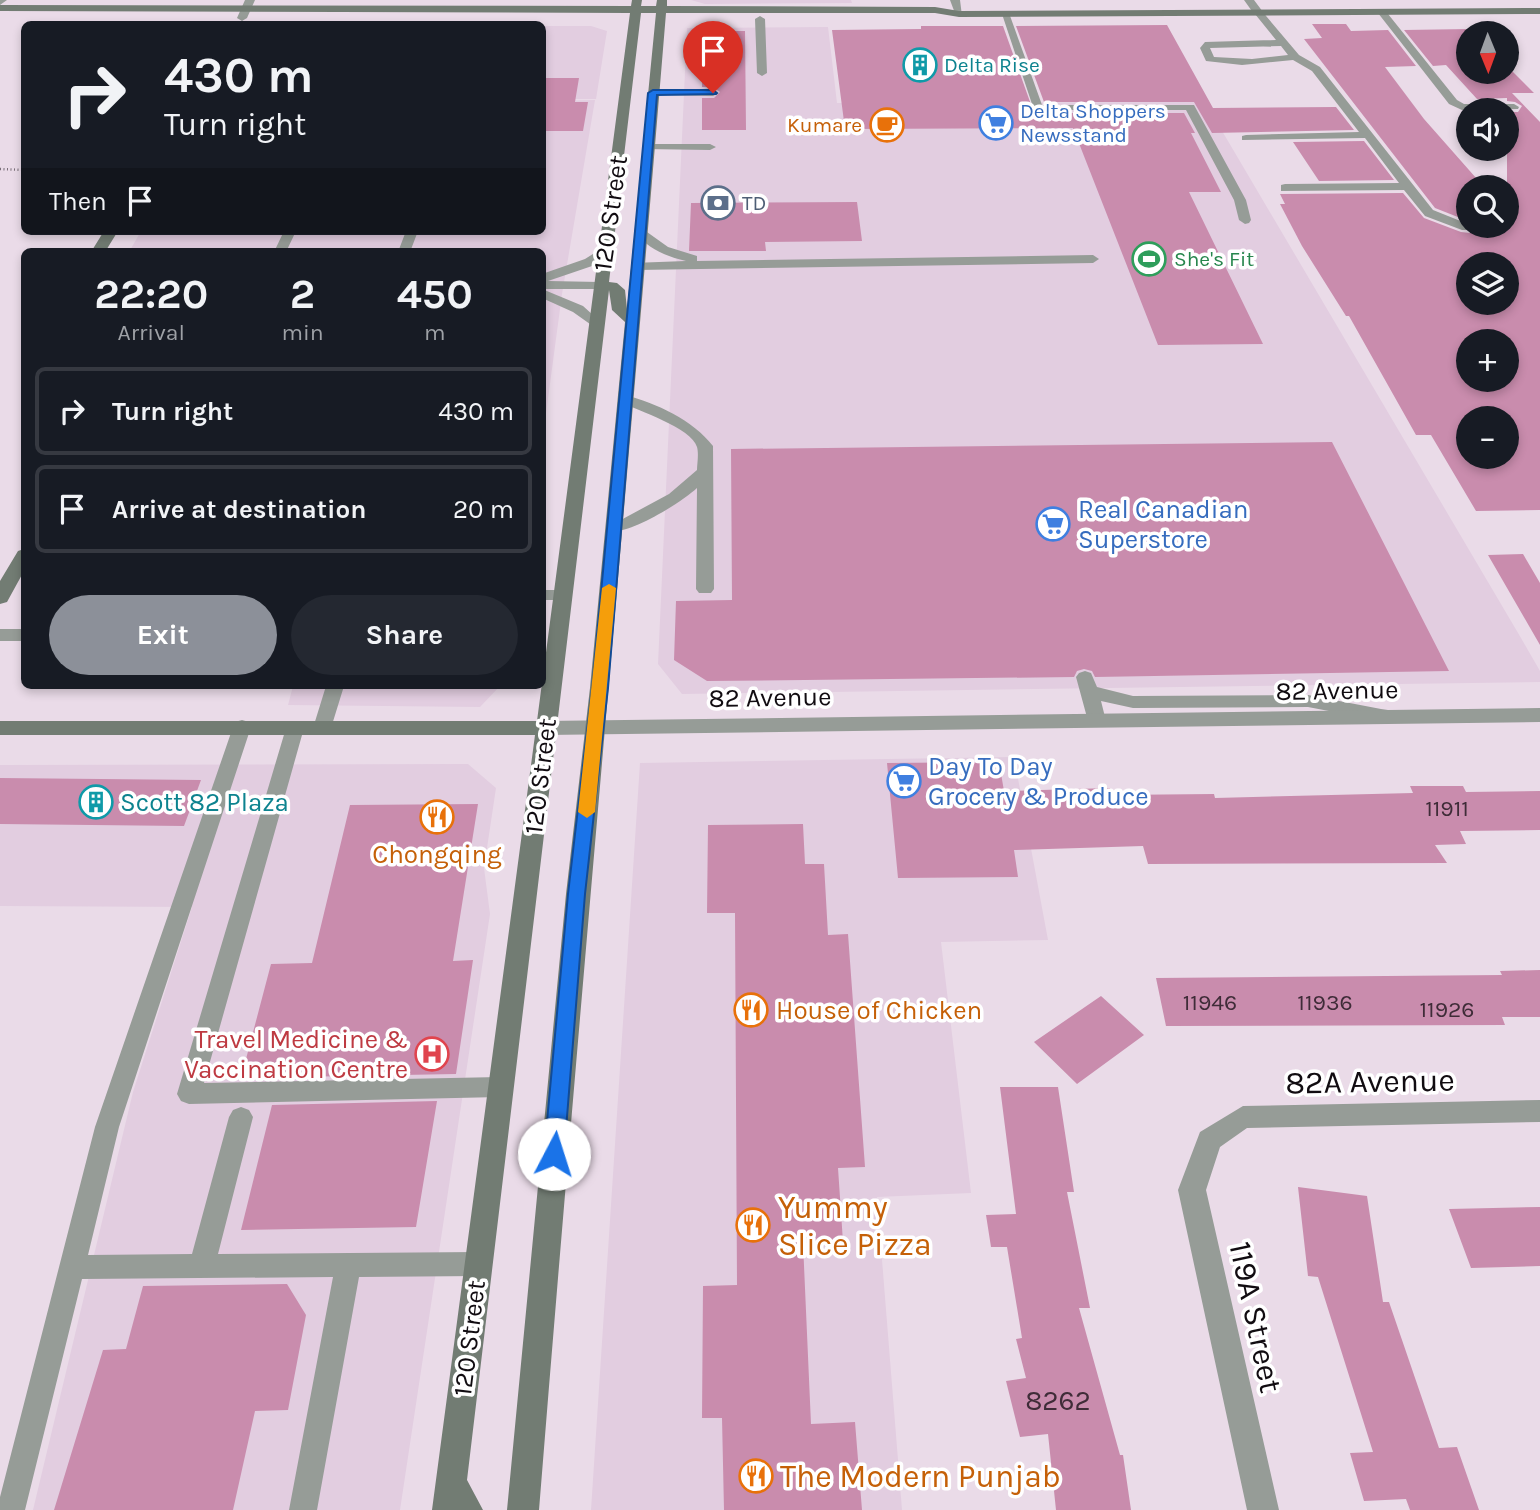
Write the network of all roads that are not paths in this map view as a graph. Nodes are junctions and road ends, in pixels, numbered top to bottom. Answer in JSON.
{"nodes":[{"id":1,"x":955,"y":0,"type":"edge"},
{"id":2,"x":1249,"y":0,"type":"edge"},
{"id":3,"x":865,"y":5,"type":"edge"},
{"id":4,"x":635,"y":10,"type":"edge"},
{"id":5,"x":661,"y":10,"type":"edge"},
{"id":6,"x":1540,"y":11,"type":"edge"},
{"id":7,"x":1258,"y":12,"type":"junction"},
{"id":8,"x":1381,"y":12,"type":"junction"},
{"id":9,"x":0,"y":13,"type":"edge"},
{"id":10,"x":244,"y":13,"type":"edge"},
{"id":11,"x":959,"y":13,"type":"junction"},
{"id":12,"x":1004,"y":13,"type":"junction"},
{"id":13,"x":760,"y":19,"type":"junction"},
{"id":14,"x":1282,"y":43,"type":"junction"},
{"id":15,"x":1295,"y":57,"type":"junction"},
{"id":16,"x":762,"y":73,"type":"dead end"},
{"id":17,"x":653,"y":93,"type":"junction"},
{"id":18,"x":713,"y":93,"type":"dead end"},
{"id":19,"x":1456,"y":104,"type":"edge"},
{"id":20,"x":1368,"y":135,"type":"junction"},
{"id":21,"x":1246,"y":138,"type":"dead end"},
{"id":22,"x":648,"y":147,"type":"junction"},
{"id":23,"x":710,"y":147,"type":"dead end"},
{"id":24,"x":1407,"y":186,"type":"junction"},
{"id":25,"x":1285,"y":188,"type":"dead end"},
{"id":26,"x":1245,"y":220,"type":"dead end"},
{"id":27,"x":1456,"y":223,"type":"edge"},
{"id":28,"x":640,"y":231,"type":"junction"},
{"id":29,"x":606,"y":236,"type":"junction"},
{"id":30,"x":604,"y":251,"type":"junction"},
{"id":31,"x":1093,"y":259,"type":"dead end"},
{"id":32,"x":713,"y":265,"type":"junction"},
{"id":33,"x":637,"y":266,"type":"junction"},
{"id":34,"x":546,"y":278,"type":"edge"},
{"id":35,"x":546,"y":285,"type":"edge"},
{"id":36,"x":600,"y":286,"type":"junction"},
{"id":37,"x":546,"y":295,"type":"edge"},
{"id":38,"x":632,"y":320,"type":"junction"},
{"id":39,"x":597,"y":325,"type":"junction"},
{"id":40,"x":625,"y":399,"type":"junction"},
{"id":41,"x":705,"y":471,"type":"junction"},
{"id":42,"x":614,"y":528,"type":"junction"},
{"id":43,"x":21,"y":560,"type":"edge"},
{"id":44,"x":705,"y":589,"type":"dead end"},
{"id":45,"x":546,"y":595,"type":"edge"},
{"id":46,"x":563,"y":595,"type":"junction"},
{"id":47,"x":0,"y":598,"type":"edge"},
{"id":48,"x":0,"y":635,"type":"edge"},
{"id":49,"x":21,"y":635,"type":"edge"},
{"id":50,"x":334,"y":689,"type":"edge"},
{"id":51,"x":1540,"y":715,"type":"edge"},
{"id":52,"x":1395,"y":718,"type":"junction"},
{"id":53,"x":1097,"y":720,"type":"junction"},
{"id":54,"x":242,"y":727,"type":"junction"},
{"id":55,"x":596,"y":727,"type":"junction"},
{"id":56,"x":0,"y":728,"type":"edge"},
{"id":57,"x":295,"y":728,"type":"junction"},
{"id":58,"x":322,"y":728,"type":"junction"},
{"id":59,"x":546,"y":728,"type":"junction"},
{"id":60,"x":500,"y":1087,"type":"junction"},
{"id":61,"x":1540,"y":1111,"type":"edge"},
{"id":62,"x":241,"y":1117,"type":"dead end"},
{"id":63,"x":1209,"y":1140,"type":"joint"},
{"id":64,"x":479,"y":1264,"type":"junction"},
{"id":65,"x":348,"y":1265,"type":"junction"},
{"id":66,"x":202,"y":1266,"type":"junction"},
{"id":67,"x":72,"y":1267,"type":"junction"},
{"id":68,"x":456,"y":1501,"type":"edge"},
{"id":69,"x":12,"y":1510,"type":"edge"},
{"id":70,"x":303,"y":1510,"type":"edge"},
{"id":71,"x":523,"y":1510,"type":"edge"},
{"id":72,"x":1263,"y":1510,"type":"edge"}],
"edges":[{"from":1,"to":11,"type":"lane"},
{"from":2,"to":7,"type":"street"},
{"from":3,"to":5,"type":"main road"},
{"from":3,"to":11,"type":"main road"},
{"from":4,"to":5,"type":"main road"},
{"from":4,"to":10,"type":"main road"},
{"from":4,"to":29,"type":"main road","name":"120 Street"},
{"from":5,"to":13,"type":"main road"},
{"from":5,"to":17,"type":"main road","name":"120 Street"},
{"from":6,"to":8,"type":"main road"},
{"from":7,"to":8,"type":"main road"},
{"from":7,"to":12,"type":"main road"},
{"from":7,"to":14,"type":"lane"},
{"from":8,"to":19,"type":"lane"},
{"from":9,"to":10,"type":"main road"},
{"from":9,"to":10,"type":"main road"},
{"from":11,"to":12,"type":"main road"},
{"from":11,"to":13,"type":"main road"},
{"from":12,"to":26,"type":"lane"},
{"from":13,"to":16,"type":"lane"},
{"from":14,"to":15,"type":"lane"},
{"from":14,"to":15,"type":"lane"},
{"from":15,"to":20,"type":"lane"},
{"from":17,"to":18,"type":"lane"},
{"from":17,"to":22,"type":"main road","name":"120 Street"},
{"from":20,"to":21,"type":"lane"},
{"from":20,"to":24,"type":"lane"},
{"from":22,"to":23,"type":"lane"},
{"from":22,"to":28,"type":"main road","name":"120 Street"},
{"from":24,"to":25,"type":"lane"},
{"from":24,"to":27,"type":"lane"},
{"from":28,"to":32,"type":"lane"},
{"from":28,"to":33,"type":"main road","name":"120 Street"},
{"from":29,"to":30,"type":"main road","name":"120 Street"},
{"from":29,"to":33,"type":"main road"},
{"from":30,"to":34,"type":"lane"},
{"from":30,"to":36,"type":"main road","name":"120 Street"},
{"from":31,"to":32,"type":"lane"},
{"from":32,"to":33,"type":"lane"},
{"from":33,"to":38,"type":"main road","name":"120 Street"},
{"from":35,"to":36,"type":"lane"},
{"from":36,"to":38,"type":"main road"},
{"from":36,"to":39,"type":"main road","name":"120 Street"},
{"from":37,"to":39,"type":"lane"},
{"from":38,"to":40,"type":"main road","name":"120 Street"},
{"from":39,"to":46,"type":"main road","name":"120 Street"},
{"from":40,"to":41,"type":"lane"},
{"from":40,"to":42,"type":"main road","name":"120 Street"},
{"from":41,"to":42,"type":"lane"},
{"from":41,"to":44,"type":"lane"},
{"from":42,"to":55,"type":"main road","name":"120 Street"},
{"from":43,"to":47,"type":"main road"},
{"from":45,"to":46,"type":"lane"},
{"from":46,"to":59,"type":"main road","name":"120 Street"},
{"from":48,"to":49,"type":"lane"},
{"from":50,"to":58,"type":"lane"},
{"from":51,"to":52,"type":"street","name":"82 Avenue"},
{"from":52,"to":53,"type":"street","name":"82 Avenue"},
{"from":52,"to":53,"type":"lane"},
{"from":53,"to":55,"type":"street","name":"82 Avenue"},
{"from":54,"to":56,"type":"main road","name":"82 Avenue"},
{"from":54,"to":57,"type":"main road","name":"82 Avenue"},
{"from":54,"to":67,"type":"lane"},
{"from":55,"to":59,"type":"street","name":"82 Avenue"},
{"from":55,"to":71,"type":"main road","name":"120 Street"},
{"from":57,"to":58,"type":"main road","name":"82 Avenue"},
{"from":57,"to":60,"type":"lane"},
{"from":58,"to":59,"type":"main road","name":"82 Avenue"},
{"from":59,"to":60,"type":"main road","name":"120 Street"},
{"from":60,"to":64,"type":"main road","name":"120 Street"},
{"from":61,"to":63,"type":"street","name":"82A Avenue"},
{"from":62,"to":66,"type":"lane"},
{"from":63,"to":72,"type":"street","name":"119A Street"},
{"from":64,"to":65,"type":"lane"},
{"from":64,"to":68,"type":"main road","name":"120 Street"},
{"from":65,"to":66,"type":"lane"},
{"from":65,"to":70,"type":"lane"},
{"from":66,"to":67,"type":"lane"},
{"from":67,"to":69,"type":"lane"}]}
